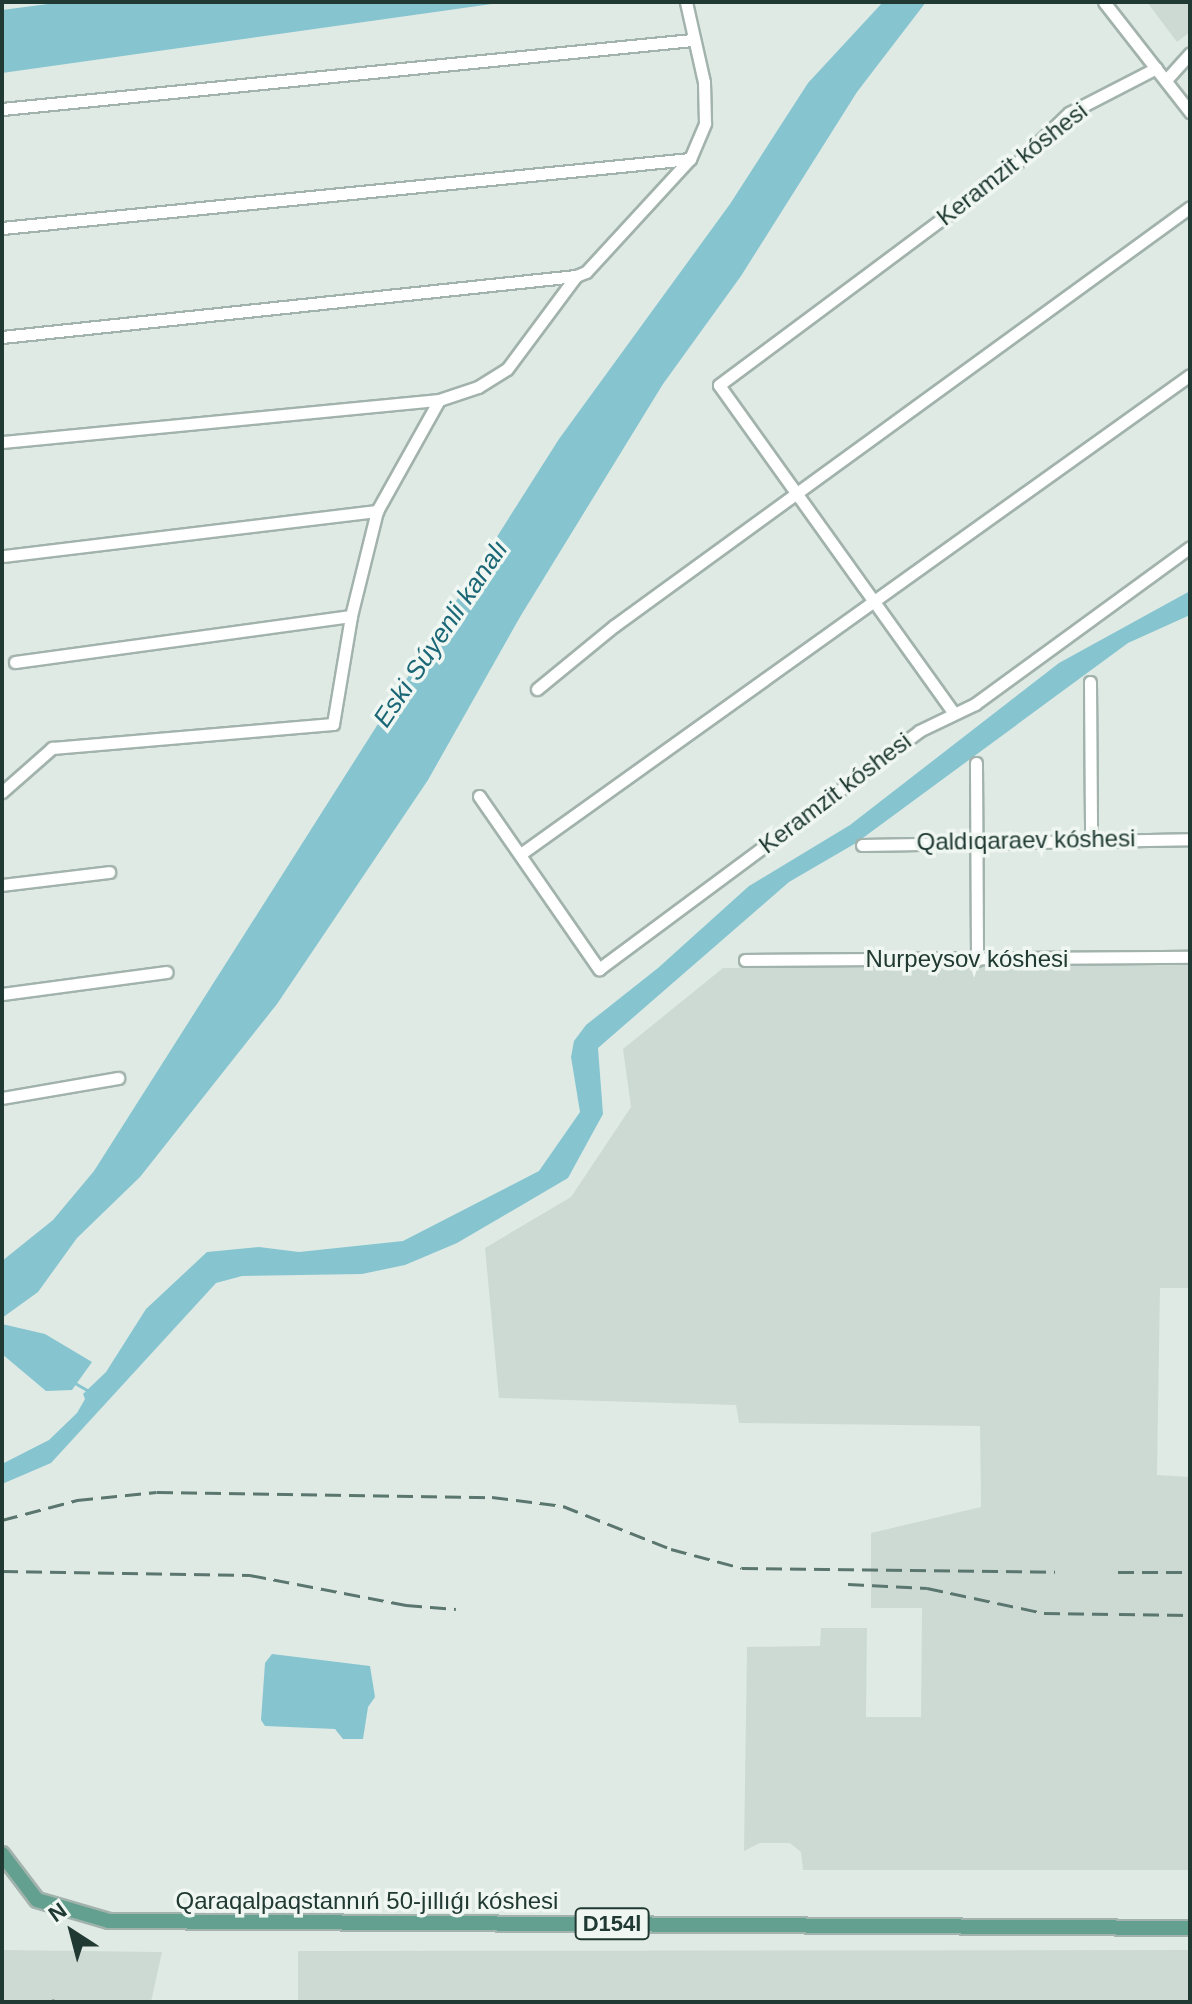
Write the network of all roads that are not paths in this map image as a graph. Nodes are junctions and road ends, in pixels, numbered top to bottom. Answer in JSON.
{"nodes":[{"id":1,"x":686,"y":2,"type":"edge"},
{"id":2,"x":1104,"y":2,"type":"edge"},
{"id":3,"x":692,"y":40,"type":"junction"},
{"id":4,"x":1190,"y":53,"type":"edge"},
{"id":5,"x":1156,"y":68,"type":"junction"},
{"id":6,"x":1166,"y":80,"type":"junction"},
{"id":7,"x":2,"y":109,"type":"edge"},
{"id":8,"x":1190,"y":112,"type":"edge"},
{"id":9,"x":690,"y":159,"type":"junction"},
{"id":10,"x":1190,"y":207,"type":"edge"},
{"id":11,"x":2,"y":228,"type":"edge"},
{"id":12,"x":576,"y":276,"type":"junction"},
{"id":13,"x":2,"y":337,"type":"edge"},
{"id":14,"x":1190,"y":375,"type":"edge"},
{"id":15,"x":439,"y":400,"type":"junction"},
{"id":16,"x":2,"y":442,"type":"edge"},
{"id":17,"x":797,"y":495,"type":"junction"},
{"id":18,"x":377,"y":511,"type":"junction"},
{"id":19,"x":1190,"y":547,"type":"edge"},
{"id":20,"x":4,"y":556,"type":"dead end"},
{"id":21,"x":875,"y":602,"type":"junction"},
{"id":22,"x":351,"y":616,"type":"junction"},
{"id":23,"x":15,"y":662,"type":"dead end"},
{"id":24,"x":1090,"y":682,"type":"dead end"},
{"id":25,"x":537,"y":689,"type":"dead end"},
{"id":26,"x":953,"y":712,"type":"junction"},
{"id":27,"x":976,"y":763,"type":"dead end"},
{"id":28,"x":2,"y":792,"type":"edge"},
{"id":29,"x":479,"y":796,"type":"dead end"},
{"id":30,"x":1091,"y":837,"type":"junction"},
{"id":31,"x":979,"y":839,"type":"junction"},
{"id":32,"x":1190,"y":839,"type":"edge"},
{"id":33,"x":862,"y":845,"type":"dead end"},
{"id":34,"x":522,"y":853,"type":"junction"},
{"id":35,"x":109,"y":872,"type":"dead end"},
{"id":36,"x":2,"y":885,"type":"edge"},
{"id":37,"x":1190,"y":957,"type":"edge"},
{"id":38,"x":745,"y":960,"type":"dead end"},
{"id":39,"x":977,"y":960,"type":"junction"},
{"id":40,"x":167,"y":972,"type":"dead end"},
{"id":41,"x":2,"y":994,"type":"edge"},
{"id":42,"x":118,"y":1078,"type":"dead end"},
{"id":43,"x":2,"y":1098,"type":"edge"},
{"id":44,"x":2,"y":1854,"type":"edge"},
{"id":45,"x":1190,"y":1928,"type":"edge"}],
"edges":[{"from":1,"to":3,"type":"street"},
{"from":2,"to":5,"type":"street"},
{"from":3,"to":7,"type":"street"},
{"from":3,"to":9,"type":"street"},
{"from":4,"to":6,"type":"street"},
{"from":5,"to":6,"type":"street"},
{"from":5,"to":17,"type":"street","name":"Keramzit kóshesi"},
{"from":6,"to":8,"type":"street"},
{"from":9,"to":11,"type":"street"},
{"from":9,"to":12,"type":"street"},
{"from":10,"to":17,"type":"street"},
{"from":12,"to":13,"type":"street"},
{"from":12,"to":15,"type":"street"},
{"from":14,"to":21,"type":"street"},
{"from":15,"to":16,"type":"street"},
{"from":15,"to":18,"type":"street"},
{"from":17,"to":21,"type":"street"},
{"from":17,"to":25,"type":"street"},
{"from":18,"to":20,"type":"street"},
{"from":18,"to":22,"type":"street"},
{"from":19,"to":26,"type":"street","name":"Keramzit kóshesi"},
{"from":21,"to":26,"type":"street"},
{"from":21,"to":34,"type":"street"},
{"from":22,"to":23,"type":"street"},
{"from":22,"to":28,"type":"street"},
{"from":24,"to":30,"type":"street"},
{"from":26,"to":34,"type":"street","name":"Keramzit kóshesi"},
{"from":27,"to":31,"type":"street"},
{"from":29,"to":34,"type":"street","name":"Keramzit kóshesi"},
{"from":30,"to":31,"type":"street","name":"Qaldıqaraev kóshesi"},
{"from":30,"to":32,"type":"street","name":"Qaldıqaraev kóshesi"},
{"from":31,"to":33,"type":"street","name":"Qaldıqaraev kóshesi"},
{"from":31,"to":39,"type":"street"},
{"from":35,"to":36,"type":"street"},
{"from":37,"to":39,"type":"street","name":"Nurpeysov kóshesi"},
{"from":38,"to":39,"type":"street","name":"Nurpeysov kóshesi"},
{"from":40,"to":41,"type":"street"},
{"from":42,"to":43,"type":"street"},
{"from":44,"to":45,"type":"main road","name":"Qaraqalpaqstannıń 50-jıllıǵı kóshesi","number":"D154l"}]}
